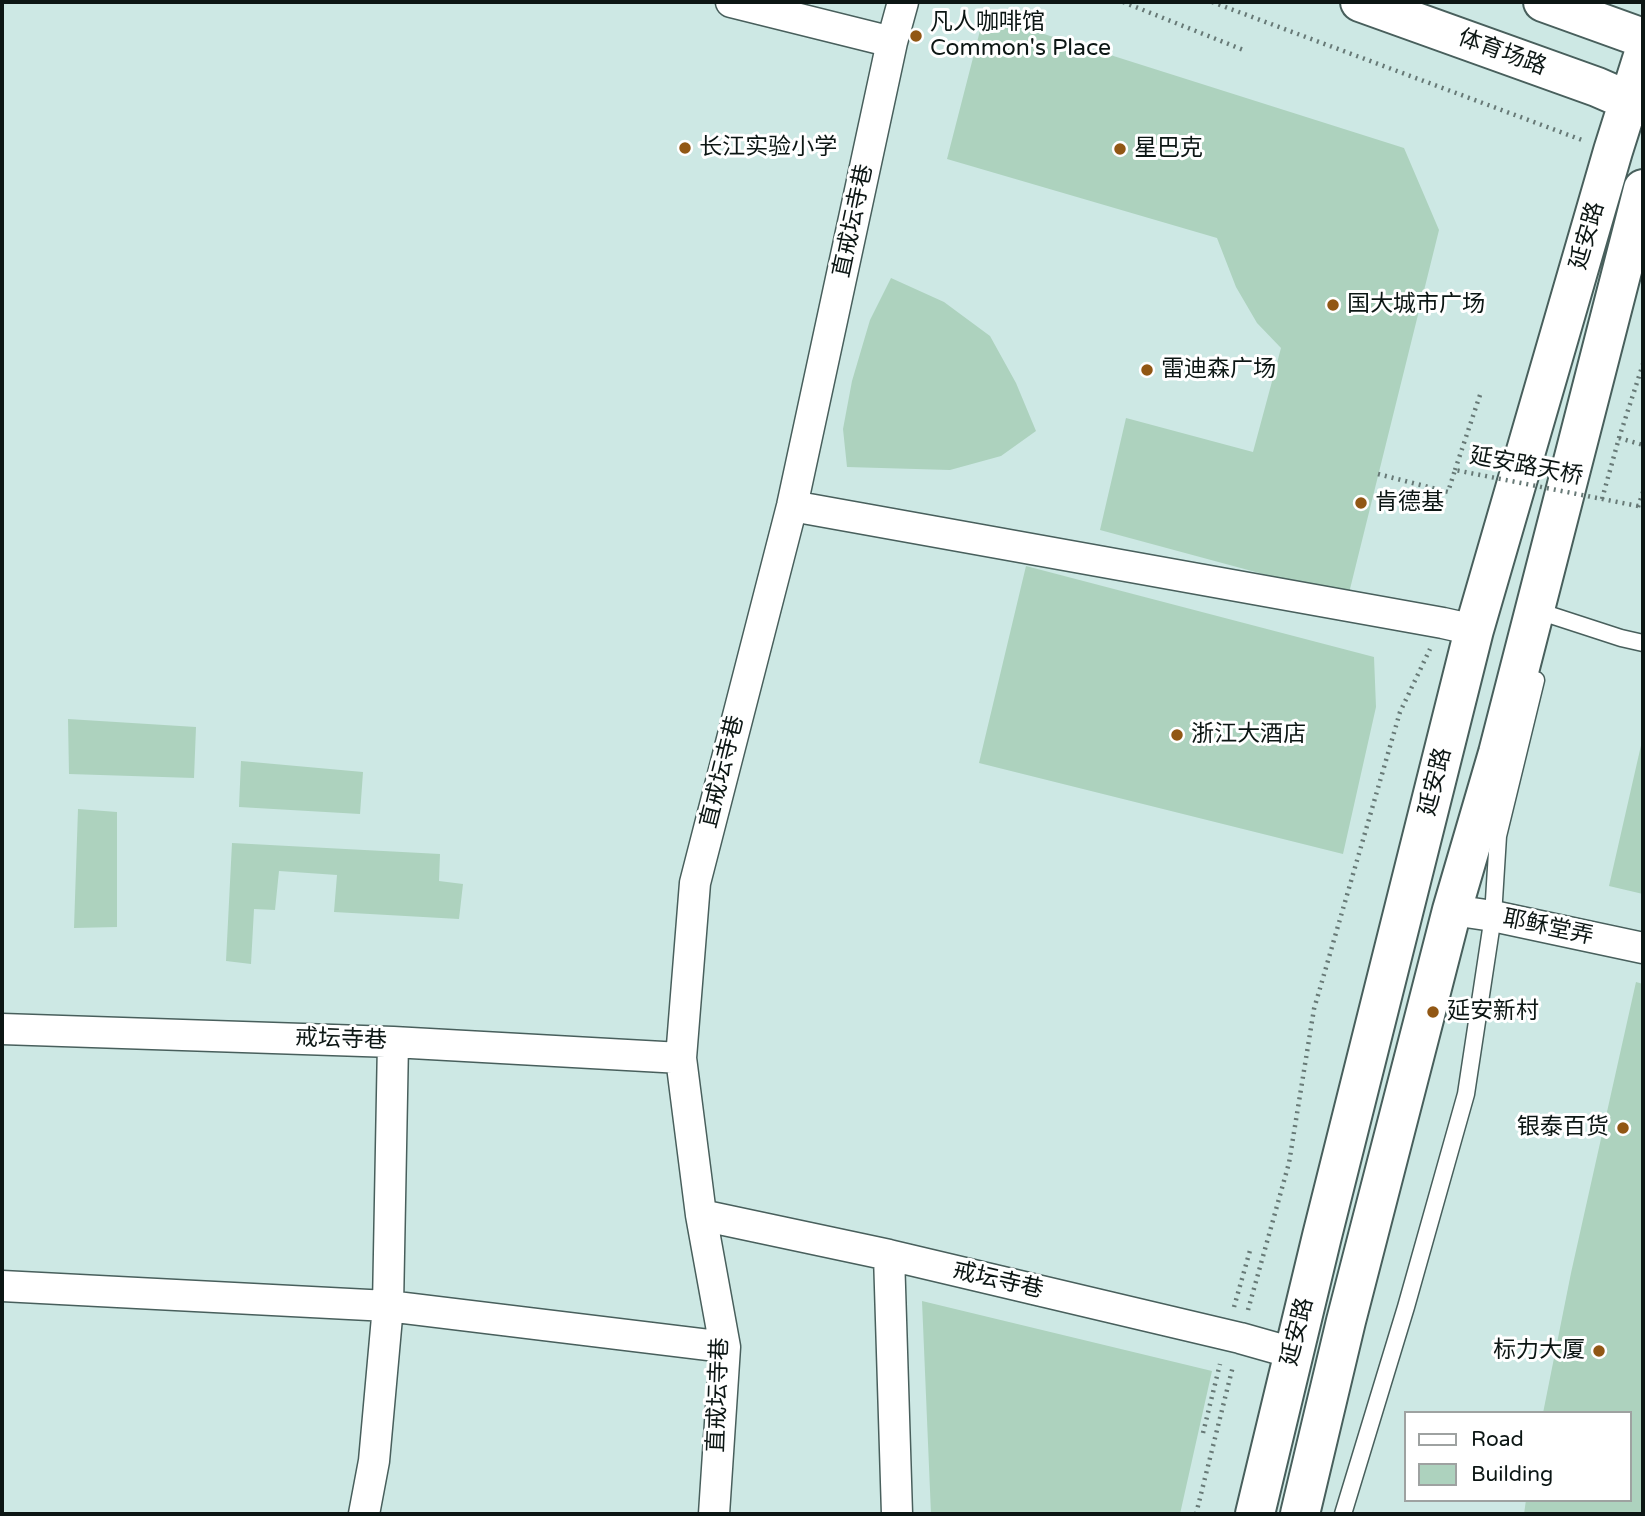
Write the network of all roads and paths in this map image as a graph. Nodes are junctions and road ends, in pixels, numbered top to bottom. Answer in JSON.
{"nodes":[{"id":1,"x":731,"y":2,"type":"edge"},
{"id":2,"x":903,"y":2,"type":"edge"},
{"id":3,"x":1123,"y":2,"type":"edge"},
{"id":4,"x":1212,"y":2,"type":"edge"},
{"id":5,"x":1360,"y":2,"type":"edge"},
{"id":6,"x":1543,"y":2,"type":"edge"},
{"id":7,"x":1643,"y":38,"type":"edge"},
{"id":8,"x":892,"y":42,"type":"junction"},
{"id":9,"x":1246,"y":51,"type":"dead end"},
{"id":10,"x":1643,"y":56,"type":"edge"},
{"id":11,"x":1636,"y":105,"type":"edge"},
{"id":12,"x":1613,"y":150,"type":"junction"},
{"id":13,"x":1643,"y":189,"type":"edge"},
{"id":14,"x":1643,"y":285,"type":"edge"},
{"id":15,"x":1481,"y":392,"type":"dead end"},
{"id":16,"x":1619,"y":438,"type":"dead end"},
{"id":17,"x":1643,"y":445,"type":"edge"},
{"id":18,"x":1488,"y":465,"type":"dead end"},
{"id":19,"x":1455,"y":470,"type":"junction"},
{"id":20,"x":1378,"y":474,"type":"dead end"},
{"id":21,"x":1484,"y":478,"type":"dead end"},
{"id":22,"x":1643,"y":492,"type":"edge"},
{"id":23,"x":792,"y":506,"type":"junction"},
{"id":24,"x":1641,"y":507,"type":"edge"},
{"id":25,"x":1545,"y":618,"type":"junction"},
{"id":26,"x":1458,"y":626,"type":"junction"},
{"id":27,"x":1643,"y":643,"type":"edge"},
{"id":28,"x":1539,"y":668,"type":"dead end"},
{"id":29,"x":1452,"y":909,"type":"junction"},
{"id":30,"x":1493,"y":916,"type":"junction"},
{"id":31,"x":1643,"y":948,"type":"edge"},
{"id":32,"x":2,"y":1029,"type":"edge"},
{"id":33,"x":393,"y":1042,"type":"junction"},
{"id":34,"x":681,"y":1058,"type":"junction"},
{"id":35,"x":701,"y":1215,"type":"junction"},
{"id":36,"x":1251,"y":1247,"type":"dead end"},
{"id":37,"x":889,"y":1255,"type":"junction"},
{"id":38,"x":2,"y":1286,"type":"edge"},
{"id":39,"x":388,"y":1306,"type":"junction"},
{"id":40,"x":1234,"y":1309,"type":"dead end"},
{"id":41,"x":1231,"y":1345,"type":"junction"},
{"id":42,"x":724,"y":1347,"type":"junction"},
{"id":43,"x":1293,"y":1353,"type":"junction"},
{"id":44,"x":1203,"y":1433,"type":"dead end"},
{"id":45,"x":364,"y":1514,"type":"edge"},
{"id":46,"x":714,"y":1514,"type":"edge"},
{"id":47,"x":897,"y":1514,"type":"edge"},
{"id":48,"x":1196,"y":1514,"type":"edge"},
{"id":49,"x":1255,"y":1514,"type":"edge"},
{"id":50,"x":1300,"y":1514,"type":"edge"},
{"id":51,"x":1343,"y":1514,"type":"edge"}],
"edges":[{"from":1,"to":8,"type":"street"},
{"from":2,"to":8,"type":"street","name":"直戒坛寺巷"},
{"from":3,"to":9,"type":"path"},
{"from":4,"to":12,"type":"path"},
{"from":5,"to":11,"type":"main road","name":"体育场路"},
{"from":6,"to":7,"type":"main road"},
{"from":8,"to":23,"type":"street","name":"直戒坛寺巷"},
{"from":10,"to":11,"type":"main road","name":"延安路"},
{"from":11,"to":12,"type":"main road","name":"延安路"},
{"from":12,"to":26,"type":"main road","name":"延安路"},
{"from":13,"to":25,"type":"main road","name":"延安路"},
{"from":14,"to":25,"type":"main road"},
{"from":15,"to":19,"type":"path"},
{"from":16,"to":17,"type":"path"},
{"from":18,"to":21,"type":"path"},
{"from":19,"to":20,"type":"path","name":"延安路天桥","bridge":true},
{"from":19,"to":24,"type":"path","name":"延安路天桥","bridge":true},
{"from":22,"to":24,"type":"path"},
{"from":23,"to":26,"type":"street"},
{"from":23,"to":34,"type":"street","name":"直戒坛寺巷"},
{"from":25,"to":27,"type":"lane"},
{"from":25,"to":29,"type":"main road","name":"延安路"},
{"from":26,"to":41,"type":"path"},
{"from":26,"to":43,"type":"main road","name":"延安路"},
{"from":28,"to":30,"type":"lane"},
{"from":29,"to":30,"type":"street","name":"耶稣堂弄"},
{"from":29,"to":50,"type":"main road","name":"延安路"},
{"from":30,"to":31,"type":"street","name":"耶稣堂弄"},
{"from":30,"to":51,"type":"lane"},
{"from":32,"to":33,"type":"street","name":"戒坛寺巷"},
{"from":33,"to":34,"type":"street","name":"戒坛寺巷"},
{"from":33,"to":39,"type":"street"},
{"from":34,"to":35,"type":"street","name":"直戒坛寺巷"},
{"from":35,"to":37,"type":"street","name":"戒坛寺巷"},
{"from":35,"to":42,"type":"street","name":"直戒坛寺巷"},
{"from":36,"to":40,"type":"path"},
{"from":37,"to":41,"type":"street","name":"戒坛寺巷"},
{"from":37,"to":47,"type":"street"},
{"from":38,"to":39,"type":"street"},
{"from":39,"to":42,"type":"street"},
{"from":39,"to":45,"type":"street"},
{"from":41,"to":43,"type":"street","name":"戒坛寺巷"},
{"from":41,"to":44,"type":"path"},
{"from":41,"to":48,"type":"path"},
{"from":42,"to":46,"type":"street","name":"直戒坛寺巷"},
{"from":43,"to":49,"type":"main road","name":"延安路"}]}
